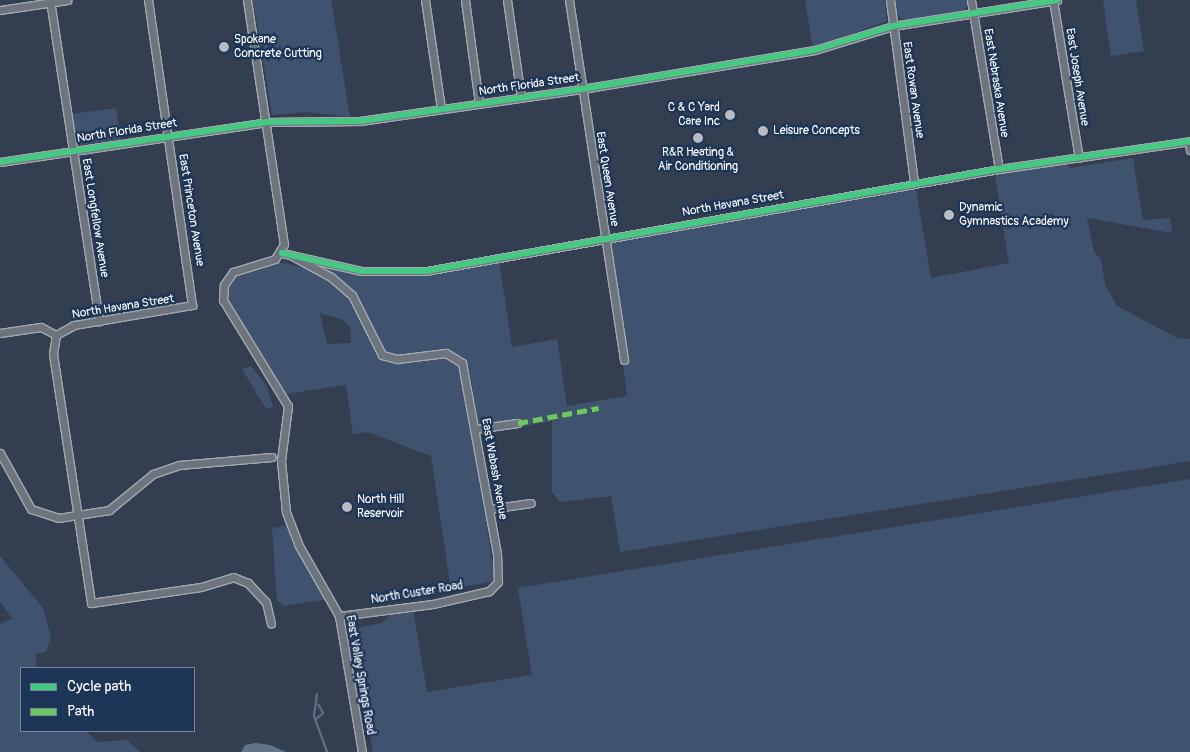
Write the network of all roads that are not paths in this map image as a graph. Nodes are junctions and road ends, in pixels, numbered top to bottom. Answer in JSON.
{"nodes":[{"id":1,"x":67,"y":0,"type":"edge"},
{"id":2,"x":148,"y":0,"type":"edge"},
{"id":3,"x":247,"y":0,"type":"edge"},
{"id":4,"x":425,"y":0,"type":"edge"},
{"id":5,"x":464,"y":0,"type":"edge"},
{"id":6,"x":507,"y":0,"type":"edge"},
{"id":7,"x":569,"y":0,"type":"edge"},
{"id":8,"x":890,"y":0,"type":"edge"},
{"id":9,"x":971,"y":0,"type":"edge"},
{"id":10,"x":1054,"y":0,"type":"edge"},
{"id":11,"x":50,"y":1,"type":"edge"},
{"id":12,"x":0,"y":10,"type":"edge"},
{"id":13,"x":973,"y":14,"type":"junction"},
{"id":14,"x":893,"y":26,"type":"junction"},
{"id":15,"x":582,"y":89,"type":"junction"},
{"id":16,"x":521,"y":97,"type":"junction"},
{"id":17,"x":479,"y":103,"type":"junction"},
{"id":18,"x":441,"y":109,"type":"junction"},
{"id":19,"x":267,"y":122,"type":"junction"},
{"id":20,"x":169,"y":136,"type":"junction"},
{"id":21,"x":1189,"y":142,"type":"edge"},
{"id":22,"x":1190,"y":150,"type":"edge"},
{"id":23,"x":73,"y":151,"type":"junction"},
{"id":24,"x":1079,"y":158,"type":"junction"},
{"id":25,"x":0,"y":162,"type":"edge"},
{"id":26,"x":999,"y":169,"type":"junction"},
{"id":27,"x":914,"y":184,"type":"junction"},
{"id":28,"x":604,"y":239,"type":"junction"},
{"id":29,"x":282,"y":253,"type":"junction"},
{"id":30,"x":292,"y":256,"type":"junction"},
{"id":31,"x":192,"y":305,"type":"joint"},
{"id":32,"x":100,"y":321,"type":"junction"},
{"id":33,"x":0,"y":333,"type":"edge"},
{"id":34,"x":56,"y":335,"type":"junction"},
{"id":35,"x":624,"y":360,"type":"dead end"},
{"id":36,"x":518,"y":423,"type":"dead end"},
{"id":37,"x":475,"y":429,"type":"junction"},
{"id":38,"x":0,"y":453,"type":"edge"},
{"id":39,"x":272,"y":457,"type":"dead end"},
{"id":40,"x":3,"y":465,"type":"edge"},
{"id":41,"x":531,"y":503,"type":"dead end"},
{"id":42,"x":489,"y":509,"type":"junction"},
{"id":43,"x":79,"y":516,"type":"junction"},
{"id":44,"x":497,"y":586,"type":"joint"},
{"id":45,"x":339,"y":616,"type":"junction"},
{"id":46,"x":271,"y":623,"type":"dead end"},
{"id":47,"x":362,"y":752,"type":"edge"}],
"edges":[{"from":1,"to":11,"type":"street"},
{"from":2,"to":20,"type":"street","name":"East Princeton Avenue"},
{"from":3,"to":19,"type":"street"},
{"from":4,"to":18,"type":"street"},
{"from":5,"to":17,"type":"street"},
{"from":6,"to":16,"type":"street"},
{"from":7,"to":15,"type":"street","name":"East Queen Avenue"},
{"from":8,"to":14,"type":"street","name":"East Rowan Avenue"},
{"from":9,"to":13,"type":"street","name":"East Nebraska Avenue"},
{"from":10,"to":13,"type":"street","name":"North Florida Street"},
{"from":10,"to":24,"type":"street","name":"East Joseph Avenue"},
{"from":11,"to":12,"type":"street"},
{"from":11,"to":23,"type":"street","name":"East Longfellow Avenue"},
{"from":13,"to":14,"type":"street","name":"North Florida Street"},
{"from":13,"to":26,"type":"street","name":"East Nebraska Avenue"},
{"from":14,"to":15,"type":"street","name":"North Florida Street"},
{"from":14,"to":27,"type":"street","name":"East Rowan Avenue"},
{"from":15,"to":16,"type":"street","name":"North Florida Street"},
{"from":15,"to":28,"type":"street","name":"East Queen Avenue"},
{"from":16,"to":17,"type":"street","name":"North Florida Street"},
{"from":17,"to":18,"type":"street","name":"North Florida Street"},
{"from":18,"to":19,"type":"street","name":"North Florida Street"},
{"from":19,"to":20,"type":"street","name":"North Florida Street"},
{"from":19,"to":29,"type":"street"},
{"from":20,"to":23,"type":"street","name":"North Florida Street"},
{"from":20,"to":31,"type":"street","name":"East Princeton Avenue"},
{"from":21,"to":22,"type":"street"},
{"from":21,"to":24,"type":"street","name":"North Havana Street"},
{"from":23,"to":25,"type":"street","name":"North Florida Street"},
{"from":23,"to":32,"type":"street","name":"East Longfellow Avenue"},
{"from":24,"to":26,"type":"street","name":"North Havana Street"},
{"from":26,"to":27,"type":"street","name":"North Havana Street"},
{"from":27,"to":28,"type":"street","name":"North Havana Street"},
{"from":28,"to":30,"type":"street","name":"North Havana Street"},
{"from":28,"to":35,"type":"street","name":"East Queen Avenue"},
{"from":29,"to":30,"type":"street","name":"North Havana Street"},
{"from":29,"to":45,"type":"street","name":"East Valley Springs Road"},
{"from":30,"to":37,"type":"street","name":"East Wabash Avenue"},
{"from":31,"to":32,"type":"street","name":"North Havana Street"},
{"from":32,"to":34,"type":"street","name":"North Havana Street"},
{"from":33,"to":34,"type":"street"},
{"from":34,"to":43,"type":"street"},
{"from":36,"to":37,"type":"street"},
{"from":37,"to":42,"type":"street","name":"East Wabash Avenue"},
{"from":38,"to":40,"type":"street"},
{"from":39,"to":43,"type":"street"},
{"from":40,"to":43,"type":"street"},
{"from":41,"to":42,"type":"street"},
{"from":42,"to":44,"type":"street","name":"East Wabash Avenue"},
{"from":43,"to":46,"type":"street"},
{"from":44,"to":45,"type":"street","name":"North Custer Road"},
{"from":45,"to":47,"type":"street","name":"East Valley Springs Road"}]}
